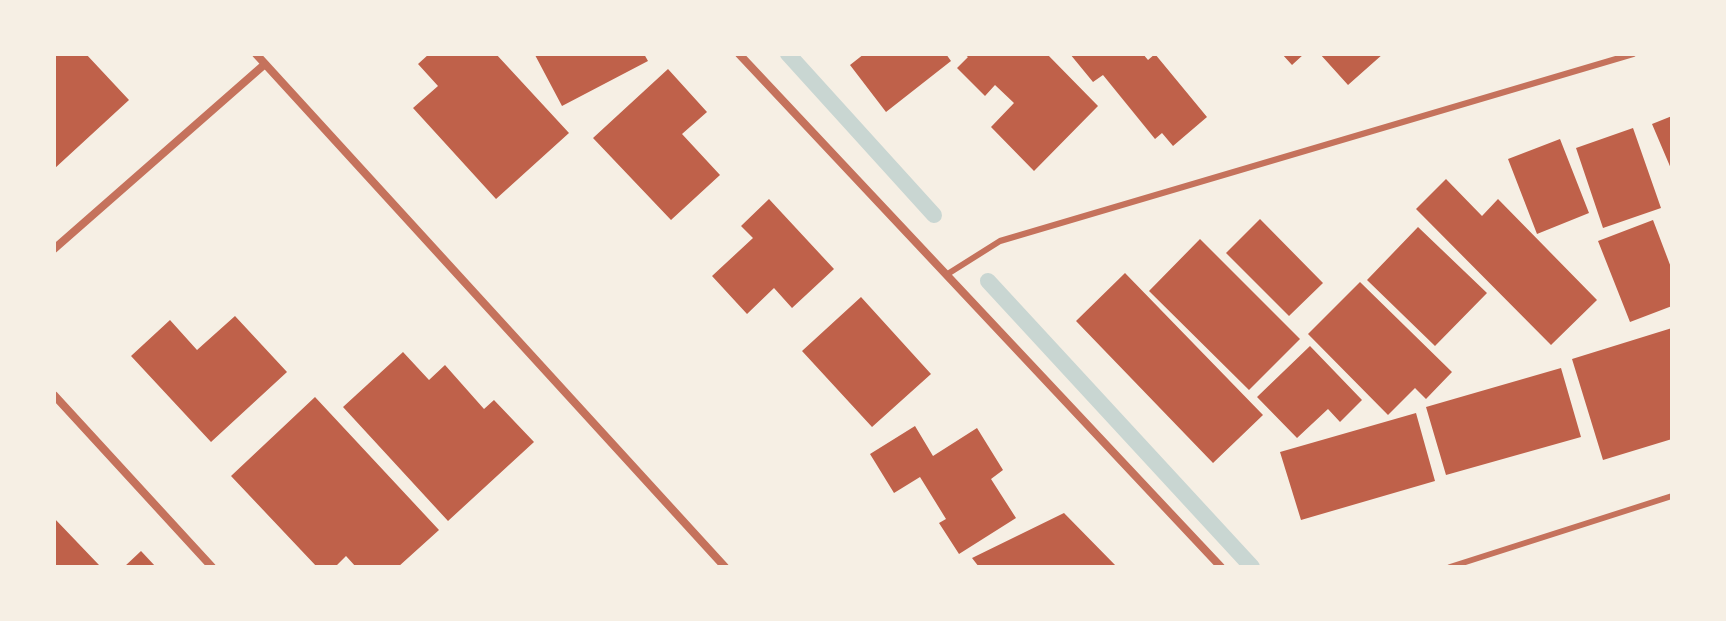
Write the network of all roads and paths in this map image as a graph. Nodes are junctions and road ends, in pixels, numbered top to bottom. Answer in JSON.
{"nodes":[{"id":1,"x":256,"y":54,"type":"edge"},
{"id":2,"x":739,"y":54,"type":"edge"},
{"id":3,"x":1633,"y":54,"type":"edge"},
{"id":4,"x":265,"y":64,"type":"junction"},
{"id":5,"x":54,"y":249,"type":"edge"},
{"id":6,"x":945,"y":276,"type":"junction"},
{"id":7,"x":54,"y":395,"type":"edge"},
{"id":8,"x":1672,"y":496,"type":"edge"},
{"id":9,"x":212,"y":567,"type":"edge"},
{"id":10,"x":725,"y":567,"type":"edge"},
{"id":11,"x":1221,"y":567,"type":"edge"},
{"id":12,"x":1450,"y":567,"type":"edge"}],
"edges":[{"from":1,"to":4,"type":"street"},
{"from":2,"to":6,"type":"street"},
{"from":3,"to":6,"type":"lane"},
{"from":4,"to":5,"type":"street"},
{"from":4,"to":10,"type":"street"},
{"from":6,"to":11,"type":"street"},
{"from":7,"to":9,"type":"street"},
{"from":8,"to":12,"type":"lane"}]}
